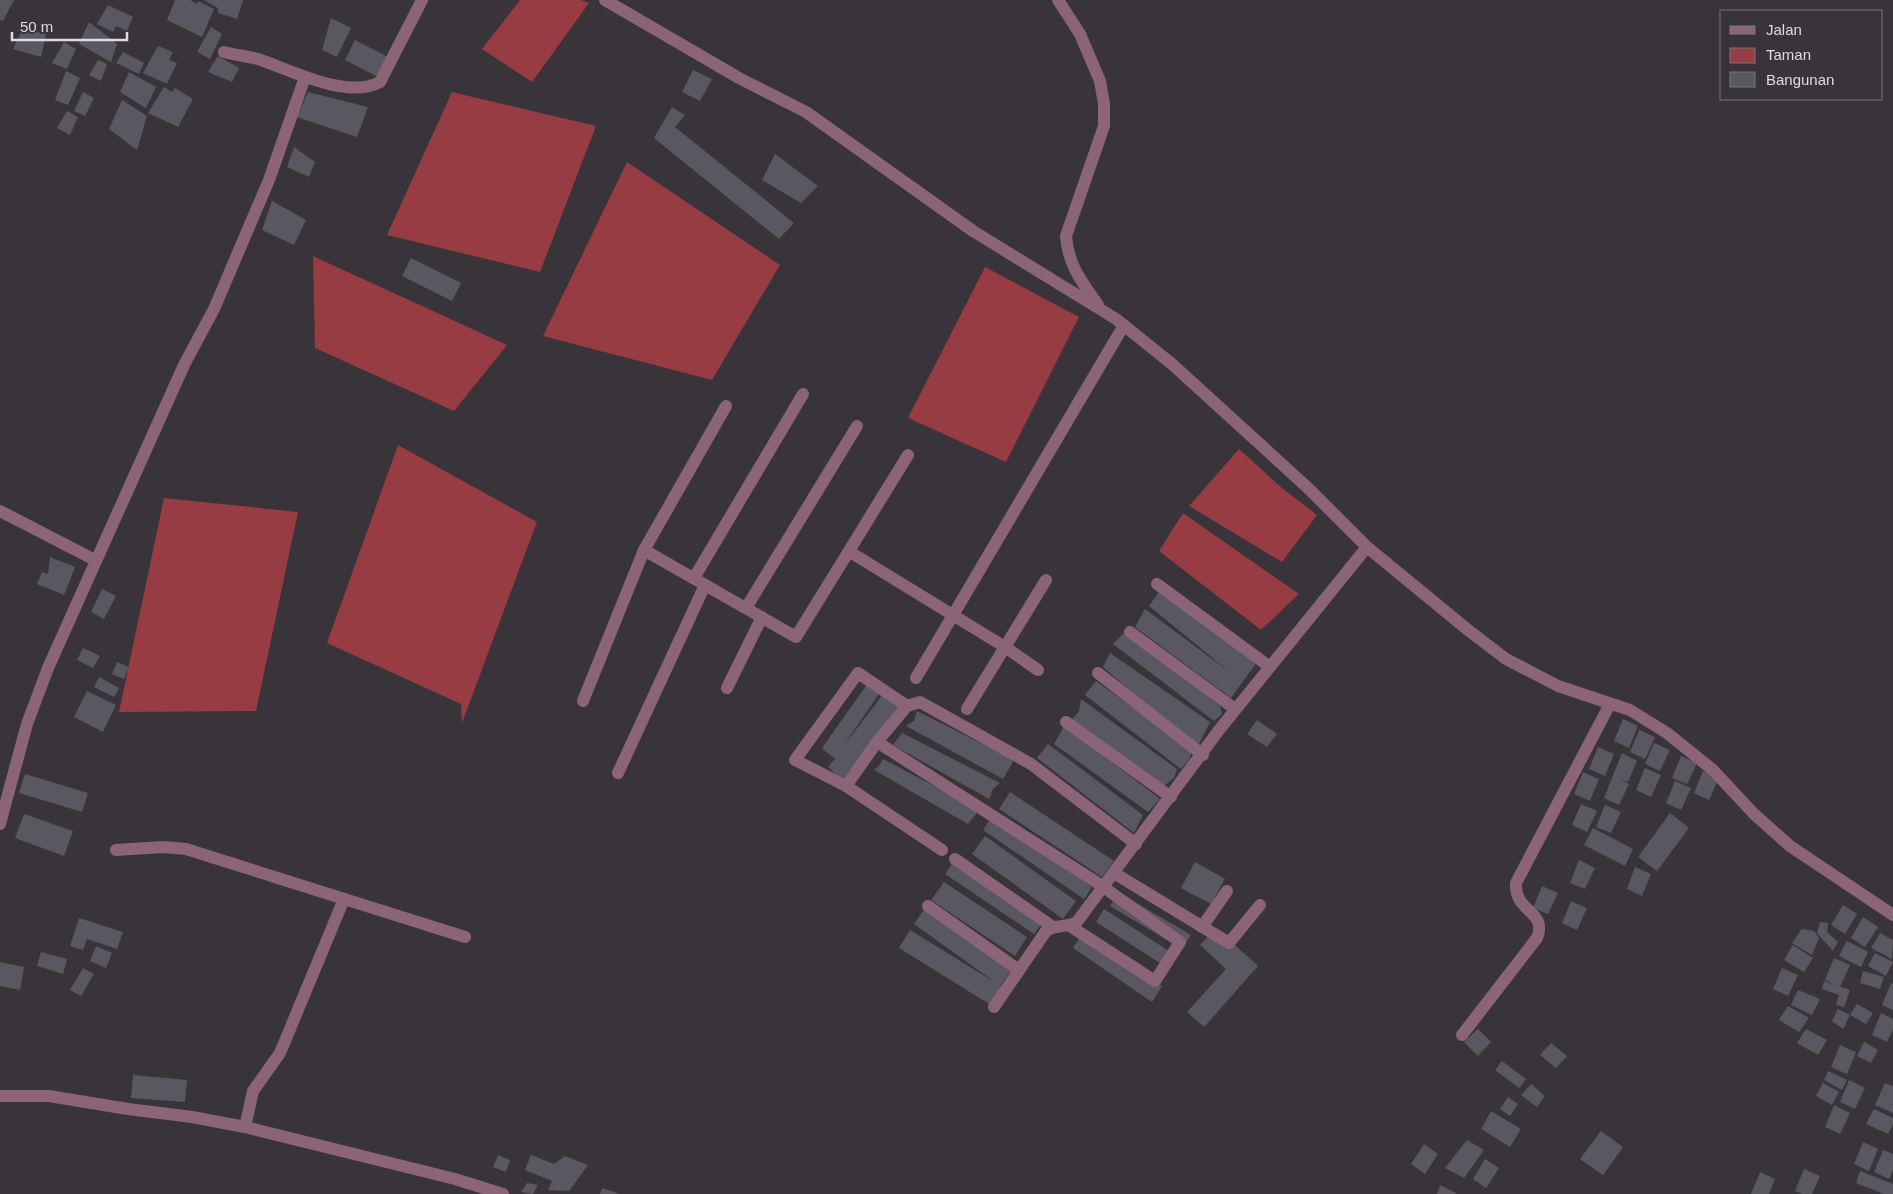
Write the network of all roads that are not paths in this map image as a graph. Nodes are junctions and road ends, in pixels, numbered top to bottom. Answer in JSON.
{"nodes":[{"id":1,"x":422,"y":0,"type":"edge"},
{"id":2,"x":605,"y":0,"type":"edge"},
{"id":3,"x":1058,"y":0,"type":"edge"},
{"id":4,"x":224,"y":52,"type":"dead end"},
{"id":5,"x":305,"y":77,"type":"junction"},
{"id":6,"x":1101,"y":310,"type":"junction"},
{"id":7,"x":1124,"y":325,"type":"junction"},
{"id":8,"x":803,"y":394,"type":"dead end"},
{"id":9,"x":726,"y":406,"type":"dead end"},
{"id":10,"x":857,"y":426,"type":"dead end"},
{"id":11,"x":908,"y":455,"type":"dead end"},
{"id":12,"x":0,"y":511,"type":"edge"},
{"id":13,"x":1368,"y":548,"type":"junction"},
{"id":14,"x":644,"y":550,"type":"junction"},
{"id":15,"x":850,"y":552,"type":"junction"},
{"id":16,"x":95,"y":560,"type":"junction"},
{"id":17,"x":1046,"y":580,"type":"dead end"},
{"id":18,"x":699,"y":582,"type":"junction"},
{"id":19,"x":1158,"y":584,"type":"dead end"},
{"id":20,"x":746,"y":608,"type":"junction"},
{"id":21,"x":953,"y":615,"type":"junction"},
{"id":22,"x":762,"y":618,"type":"junction"},
{"id":23,"x":1130,"y":632,"type":"dead end"},
{"id":24,"x":1005,"y":647,"type":"junction"},
{"id":25,"x":1270,"y":667,"type":"junction"},
{"id":26,"x":1038,"y":670,"type":"dead end"},
{"id":27,"x":1098,"y":672,"type":"dead end"},
{"id":28,"x":916,"y":678,"type":"dead end"},
{"id":29,"x":727,"y":688,"type":"dead end"},
{"id":30,"x":583,"y":702,"type":"dead end"},
{"id":31,"x":1610,"y":704,"type":"junction"},
{"id":32,"x":907,"y":706,"type":"junction"},
{"id":33,"x":967,"y":709,"type":"dead end"},
{"id":34,"x":1236,"y":709,"type":"junction"},
{"id":35,"x":1066,"y":722,"type":"dead end"},
{"id":36,"x":877,"y":742,"type":"junction"},
{"id":37,"x":1203,"y":755,"type":"junction"},
{"id":38,"x":618,"y":773,"type":"dead end"},
{"id":39,"x":846,"y":786,"type":"junction"},
{"id":40,"x":1171,"y":797,"type":"junction"},
{"id":41,"x":0,"y":824,"type":"edge"},
{"id":42,"x":1136,"y":844,"type":"junction"},
{"id":43,"x":116,"y":850,"type":"dead end"},
{"id":44,"x":942,"y":850,"type":"dead end"},
{"id":45,"x":955,"y":859,"type":"dead end"},
{"id":46,"x":1114,"y":873,"type":"junction"},
{"id":47,"x":1106,"y":889,"type":"junction"},
{"id":48,"x":1227,"y":891,"type":"dead end"},
{"id":49,"x":344,"y":900,"type":"junction"},
{"id":50,"x":928,"y":906,"type":"dead end"},
{"id":51,"x":1260,"y":906,"type":"dead end"},
{"id":52,"x":1893,"y":915,"type":"edge"},
{"id":53,"x":1070,"y":926,"type":"junction"},
{"id":54,"x":1053,"y":927,"type":"junction"},
{"id":55,"x":1202,"y":927,"type":"junction"},
{"id":56,"x":465,"y":937,"type":"dead end"},
{"id":57,"x":1019,"y":970,"type":"junction"},
{"id":58,"x":994,"y":1007,"type":"dead end"},
{"id":59,"x":1462,"y":1035,"type":"dead end"},
{"id":60,"x":0,"y":1096,"type":"edge"},
{"id":61,"x":245,"y":1127,"type":"junction"},
{"id":62,"x":502,"y":1194,"type":"edge"}],
"edges":[{"from":1,"to":5,"type":"street"},
{"from":2,"to":6,"type":"street"},
{"from":3,"to":6,"type":"street"},
{"from":4,"to":5,"type":"street"},
{"from":5,"to":16,"type":"street"},
{"from":6,"to":7,"type":"street"},
{"from":7,"to":13,"type":"street"},
{"from":7,"to":21,"type":"street"},
{"from":8,"to":18,"type":"street"},
{"from":9,"to":14,"type":"street"},
{"from":10,"to":20,"type":"street"},
{"from":11,"to":15,"type":"street"},
{"from":12,"to":16,"type":"street"},
{"from":13,"to":25,"type":"street"},
{"from":13,"to":31,"type":"street"},
{"from":14,"to":18,"type":"street"},
{"from":14,"to":30,"type":"street"},
{"from":15,"to":21,"type":"street"},
{"from":15,"to":22,"type":"street"},
{"from":16,"to":41,"type":"street"},
{"from":17,"to":24,"type":"street"},
{"from":18,"to":20,"type":"street"},
{"from":18,"to":38,"type":"street"},
{"from":19,"to":25,"type":"street"},
{"from":20,"to":22,"type":"street"},
{"from":21,"to":24,"type":"street"},
{"from":21,"to":28,"type":"street"},
{"from":22,"to":29,"type":"street"},
{"from":23,"to":34,"type":"street"},
{"from":24,"to":26,"type":"street"},
{"from":24,"to":33,"type":"street"},
{"from":25,"to":34,"type":"street"},
{"from":27,"to":37,"type":"street"},
{"from":31,"to":52,"type":"street"},
{"from":31,"to":59,"type":"street"},
{"from":32,"to":36,"type":"street"},
{"from":32,"to":39,"type":"street"},
{"from":32,"to":42,"type":"street"},
{"from":34,"to":37,"type":"street"},
{"from":35,"to":40,"type":"street"},
{"from":36,"to":39,"type":"street"},
{"from":36,"to":47,"type":"street"},
{"from":37,"to":40,"type":"street"},
{"from":39,"to":44,"type":"street"},
{"from":40,"to":42,"type":"street"},
{"from":42,"to":46,"type":"street"},
{"from":43,"to":49,"type":"street"},
{"from":45,"to":54,"type":"street"},
{"from":46,"to":47,"type":"street"},
{"from":46,"to":55,"type":"street"},
{"from":47,"to":53,"type":"street"},
{"from":47,"to":53,"type":"street"},
{"from":48,"to":55,"type":"street"},
{"from":49,"to":56,"type":"street"},
{"from":49,"to":61,"type":"street"},
{"from":50,"to":57,"type":"street"},
{"from":51,"to":55,"type":"street"},
{"from":53,"to":54,"type":"street"},
{"from":54,"to":57,"type":"street"},
{"from":57,"to":58,"type":"street"},
{"from":60,"to":61,"type":"street"},
{"from":61,"to":62,"type":"street"}]}
